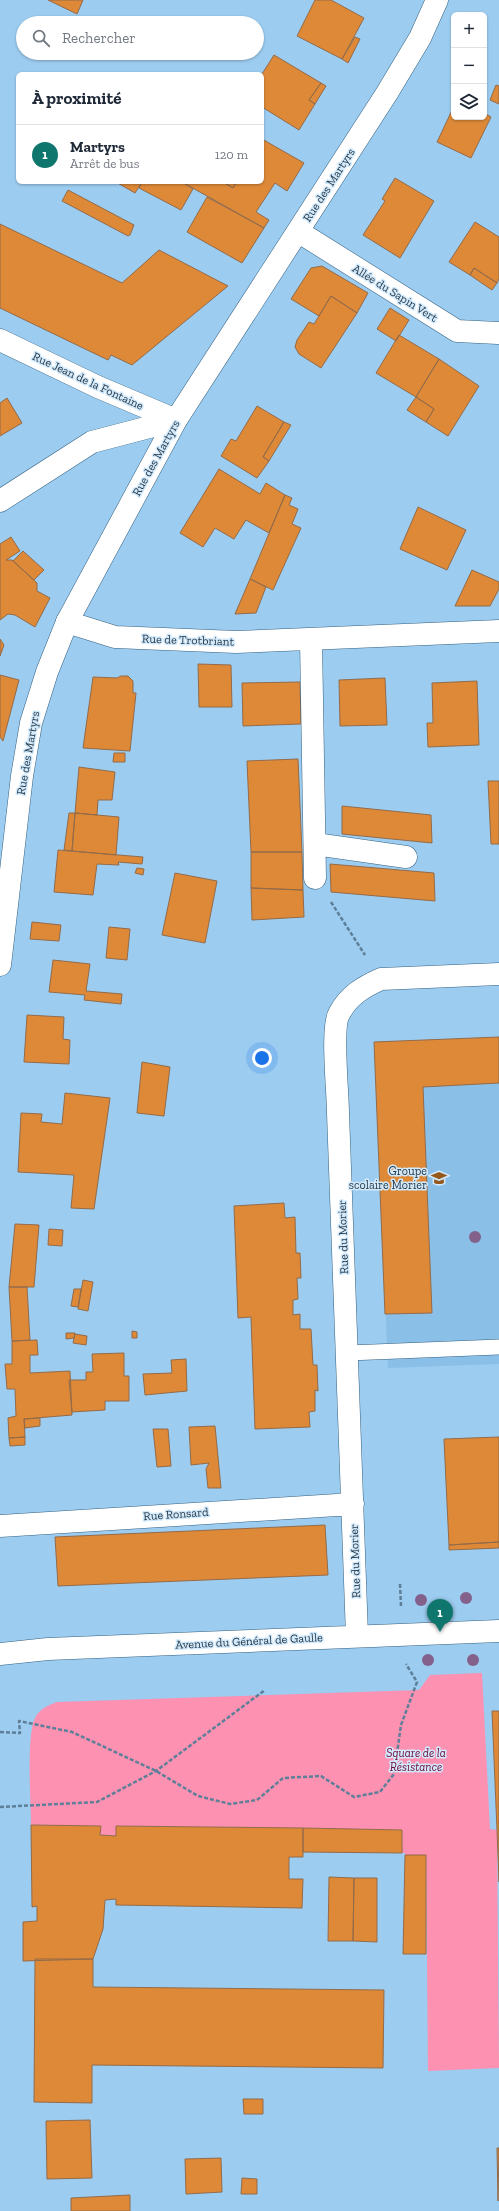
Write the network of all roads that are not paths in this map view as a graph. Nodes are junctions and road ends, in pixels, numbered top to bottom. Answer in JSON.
{"nodes":[{"id":1,"x":437,"y":0,"type":"edge"},
{"id":2,"x":299,"y":232,"type":"junction"},
{"id":3,"x":498,"y":333,"type":"dead end"},
{"id":4,"x":0,"y":340,"type":"edge"},
{"id":5,"x":176,"y":420,"type":"junction"},
{"id":6,"x":0,"y":501,"type":"edge"},
{"id":7,"x":67,"y":622,"type":"junction"},
{"id":8,"x":499,"y":631,"type":"edge"},
{"id":9,"x":311,"y":640,"type":"junction"},
{"id":10,"x":315,"y":844,"type":"junction"},
{"id":11,"x":406,"y":858,"type":"dead end"},
{"id":12,"x":315,"y":878,"type":"road end"},
{"id":13,"x":0,"y":965,"type":"edge"},
{"id":14,"x":499,"y":974,"type":"edge"},
{"id":15,"x":499,"y":1348,"type":"edge"},
{"id":16,"x":348,"y":1354,"type":"junction"},
{"id":17,"x":353,"y":1504,"type":"junction"},
{"id":18,"x":0,"y":1526,"type":"edge"},
{"id":19,"x":499,"y":1631,"type":"edge"},
{"id":20,"x":357,"y":1636,"type":"junction"},
{"id":21,"x":0,"y":1654,"type":"edge"}],
"edges":[{"from":1,"to":2,"type":"street","name":"Rue des Martyrs"},
{"from":2,"to":3,"type":"street","name":"Allée du Sapin Vert"},
{"from":2,"to":5,"type":"street","name":"Rue des Martyrs"},
{"from":4,"to":5,"type":"street","name":"Rue Jean de la Fontaine"},
{"from":5,"to":6,"type":"street"},
{"from":5,"to":7,"type":"street","name":"Rue des Martyrs"},
{"from":7,"to":9,"type":"street","name":"Rue de Trotbriant"},
{"from":7,"to":13,"type":"street","name":"Rue des Martyrs"},
{"from":8,"to":9,"type":"street","name":"Rue de Trotbriant"},
{"from":9,"to":10,"type":"street"},
{"from":10,"to":11,"type":"street"},
{"from":10,"to":12,"type":"street"},
{"from":14,"to":16,"type":"street","name":"Rue du Morier"},
{"from":15,"to":16,"type":"lane"},
{"from":16,"to":17,"type":"street","name":"Rue du Morier"},
{"from":17,"to":18,"type":"street","name":"Rue Ronsard"},
{"from":17,"to":20,"type":"street","name":"Rue du Morier"},
{"from":19,"to":20,"type":"street","name":"Avenue du Général de Gaulle"},
{"from":20,"to":21,"type":"street","name":"Avenue du Général de Gaulle"}]}
